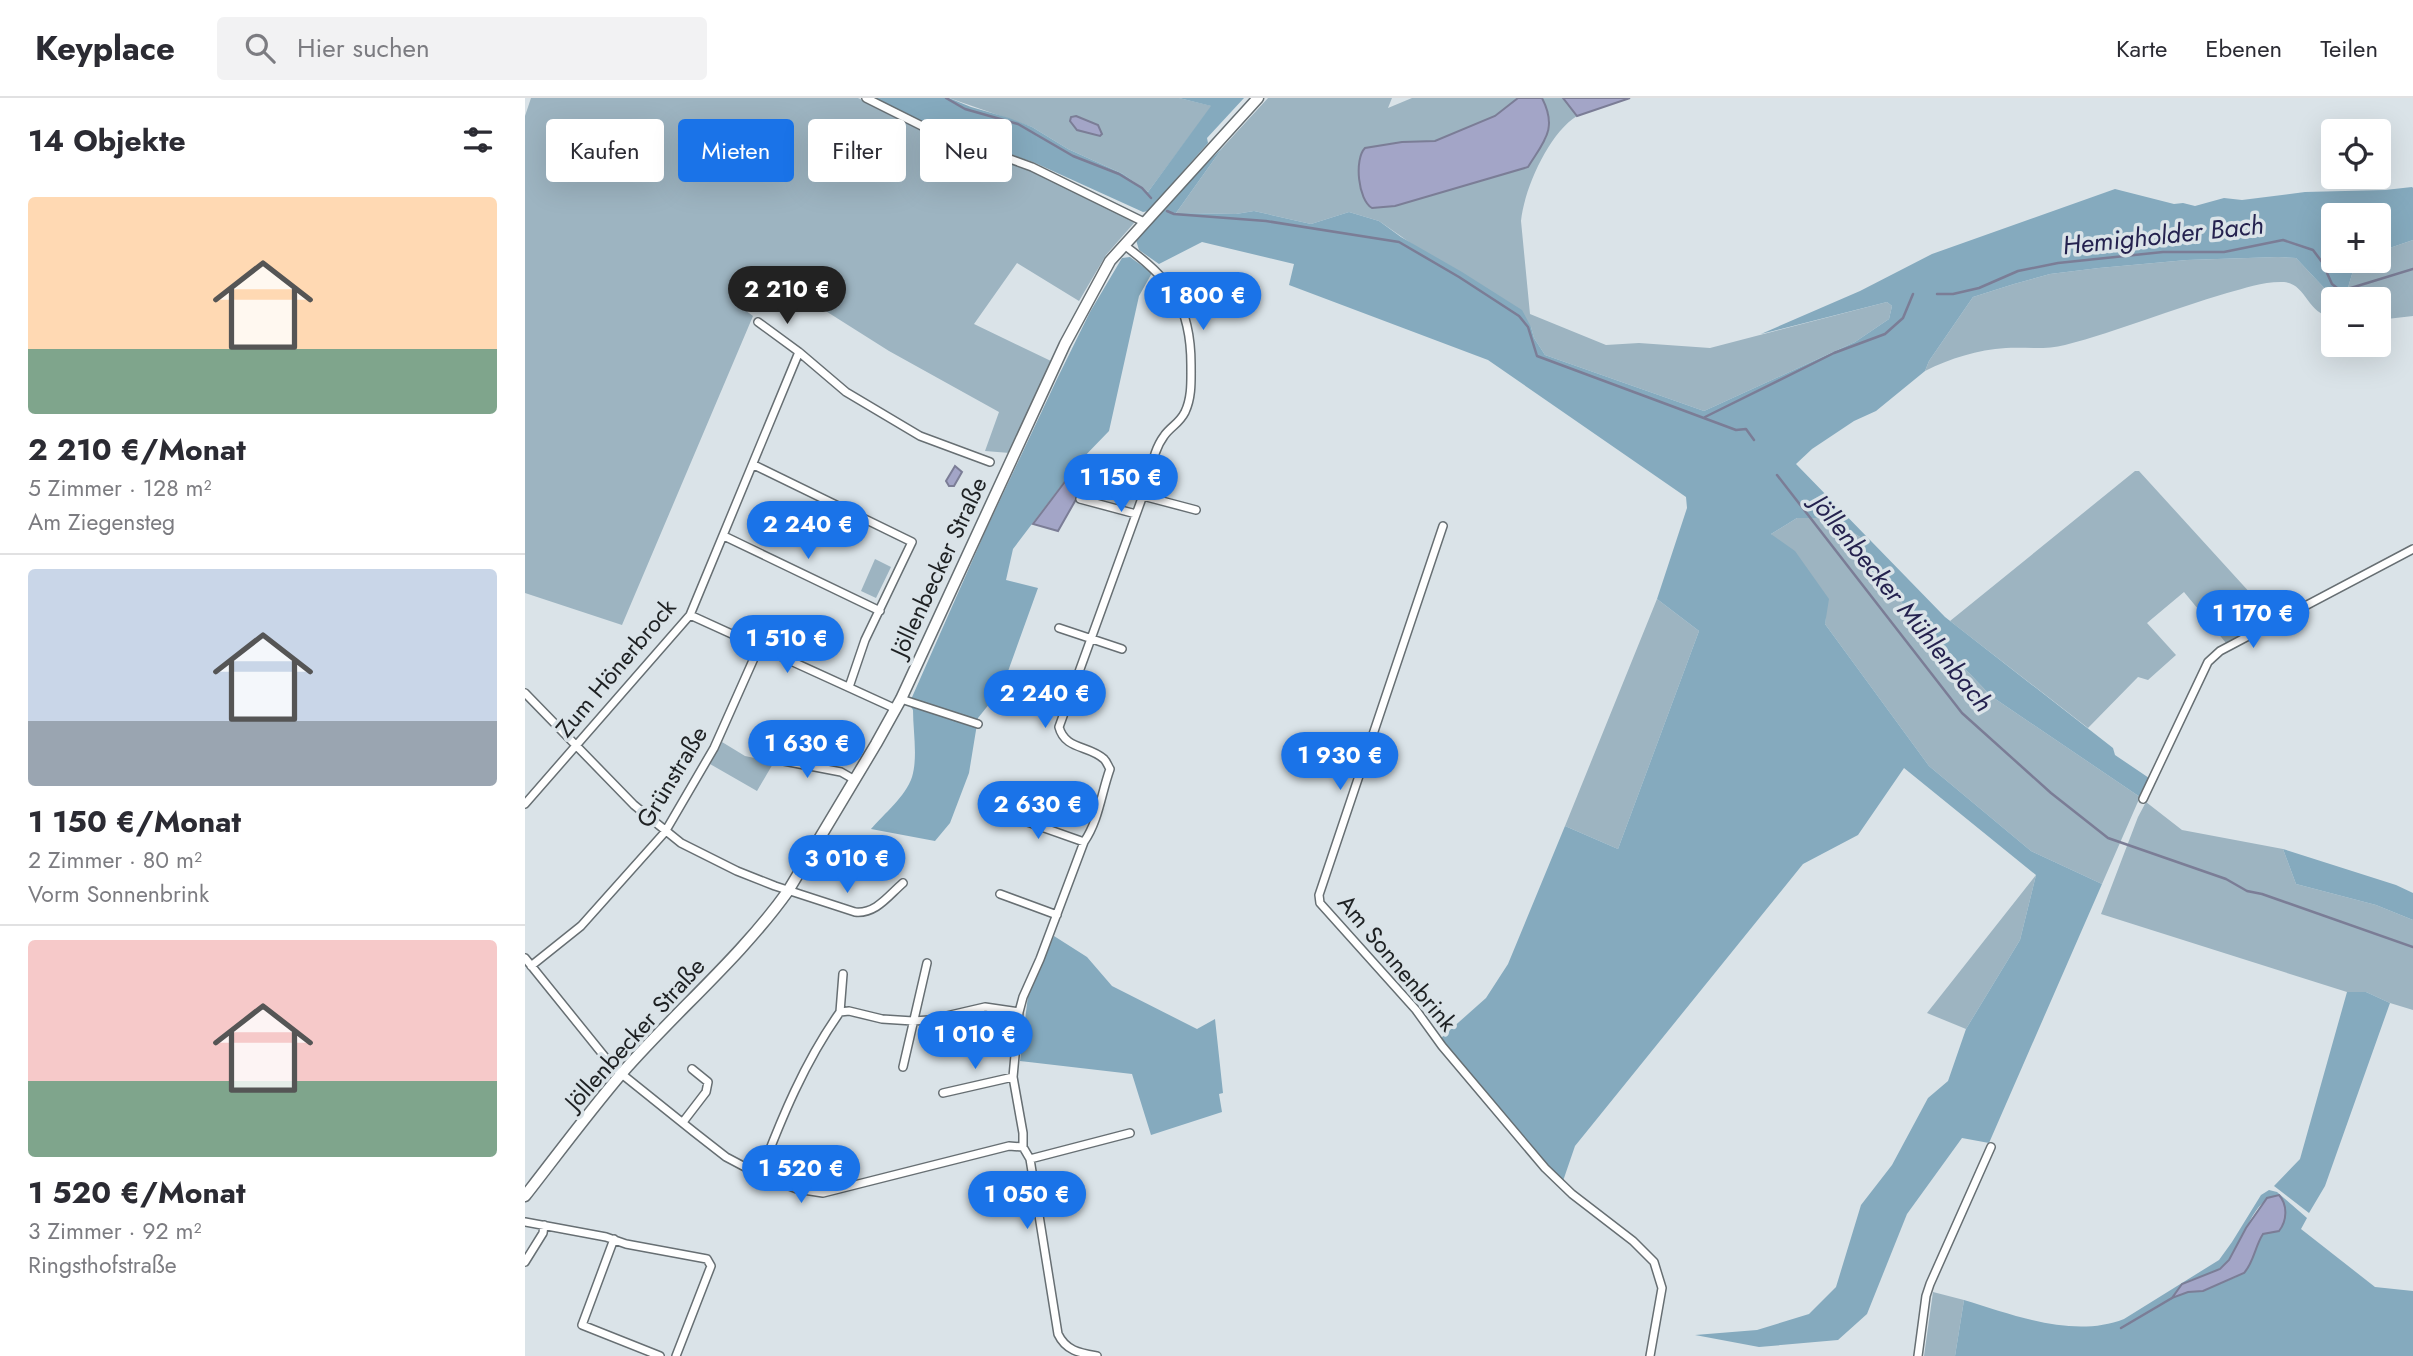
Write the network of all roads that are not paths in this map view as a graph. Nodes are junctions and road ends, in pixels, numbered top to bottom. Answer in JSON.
{"nodes":[{"id":1,"x":866,"y":98,"type":"edge"},
{"id":2,"x":1258,"y":98,"type":"edge"},
{"id":3,"x":1145,"y":222,"type":"junction"},
{"id":4,"x":1124,"y":245,"type":"junction"},
{"id":5,"x":758,"y":322,"type":"dead end"},
{"id":6,"x":799,"y":352,"type":"junction"},
{"id":7,"x":991,"y":462,"type":"dead end"},
{"id":8,"x":754,"y":465,"type":"junction"},
{"id":9,"x":1143,"y":496,"type":"junction"},
{"id":10,"x":1080,"y":499,"type":"dead end"},
{"id":11,"x":1196,"y":510,"type":"dead end"},
{"id":12,"x":1136,"y":514,"type":"junction"},
{"id":13,"x":1443,"y":526,"type":"dead end"},
{"id":14,"x":724,"y":536,"type":"junction"},
{"id":15,"x":2413,"y":549,"type":"edge"},
{"id":16,"x":880,"y":611,"type":"junction"},
{"id":17,"x":691,"y":615,"type":"junction"},
{"id":18,"x":1059,"y":628,"type":"dead end"},
{"id":19,"x":1091,"y":639,"type":"junction"},
{"id":20,"x":759,"y":647,"type":"junction"},
{"id":21,"x":1122,"y":649,"type":"dead end"},
{"id":22,"x":849,"y":687,"type":"junction"},
{"id":23,"x":525,"y":693,"type":"edge"},
{"id":24,"x":901,"y":699,"type":"junction"},
{"id":25,"x":896,"y":709,"type":"junction"},
{"id":26,"x":978,"y":724,"type":"dead end"},
{"id":27,"x":576,"y":747,"type":"junction"},
{"id":28,"x":768,"y":758,"type":"dead end"},
{"id":29,"x":855,"y":780,"type":"junction"},
{"id":30,"x":2143,"y":799,"type":"dead end"},
{"id":31,"x":525,"y":804,"type":"edge"},
{"id":32,"x":1002,"y":813,"type":"dead end"},
{"id":33,"x":665,"y":832,"type":"junction"},
{"id":34,"x":1084,"y":842,"type":"junction"},
{"id":35,"x":903,"y":883,"type":"dead end"},
{"id":36,"x":788,"y":891,"type":"junction"},
{"id":37,"x":1000,"y":894,"type":"dead end"},
{"id":38,"x":1057,"y":915,"type":"junction"},
{"id":39,"x":525,"y":958,"type":"edge"},
{"id":40,"x":927,"y":963,"type":"dead end"},
{"id":41,"x":531,"y":966,"type":"junction"},
{"id":42,"x":843,"y":974,"type":"dead end"},
{"id":43,"x":840,"y":1012,"type":"junction"},
{"id":44,"x":1019,"y":1012,"type":"junction"},
{"id":45,"x":913,"y":1021,"type":"junction"},
{"id":46,"x":903,"y":1067,"type":"dead end"},
{"id":47,"x":692,"y":1069,"type":"dead end"},
{"id":48,"x":622,"y":1073,"type":"junction"},
{"id":49,"x":1013,"y":1077,"type":"junction"},
{"id":50,"x":943,"y":1093,"type":"dead end"},
{"id":51,"x":683,"y":1122,"type":"junction"},
{"id":52,"x":1130,"y":1133,"type":"dead end"},
{"id":53,"x":1023,"y":1147,"type":"junction"},
{"id":54,"x":1991,"y":1147,"type":"dead end"},
{"id":55,"x":1030,"y":1159,"type":"junction"},
{"id":56,"x":761,"y":1175,"type":"junction"},
{"id":57,"x":525,"y":1196,"type":"edge"},
{"id":58,"x":525,"y":1222,"type":"edge"},
{"id":59,"x":544,"y":1226,"type":"junction"},
{"id":60,"x":614,"y":1239,"type":"junction"},
{"id":61,"x":525,"y":1262,"type":"edge"},
{"id":62,"x":660,"y":1356,"type":"edge"},
{"id":63,"x":676,"y":1356,"type":"edge"},
{"id":64,"x":1097,"y":1356,"type":"edge"},
{"id":65,"x":1650,"y":1356,"type":"edge"},
{"id":66,"x":1918,"y":1356,"type":"edge"}],
"edges":[{"from":1,"to":3,"type":"street"},
{"from":2,"to":3,"type":"main road","name":"Jöllenbecker Straße"},
{"from":3,"to":4,"type":"main road","name":"Jöllenbecker Straße"},
{"from":4,"to":9,"type":"street"},
{"from":4,"to":24,"type":"main road","name":"Jöllenbecker Straße"},
{"from":5,"to":6,"type":"street"},
{"from":6,"to":7,"type":"street"},
{"from":6,"to":8,"type":"street","name":"Zum Hönerbrock"},
{"from":8,"to":14,"type":"street","name":"Zum Hönerbrock"},
{"from":8,"to":16,"type":"street"},
{"from":9,"to":11,"type":"street"},
{"from":9,"to":12,"type":"street"},
{"from":10,"to":12,"type":"street"},
{"from":12,"to":19,"type":"street"},
{"from":13,"to":65,"type":"street","name":"Am Sonnenbrink"},
{"from":14,"to":16,"type":"street"},
{"from":14,"to":17,"type":"street","name":"Zum Hönerbrock"},
{"from":15,"to":30,"type":"street"},
{"from":16,"to":22,"type":"street"},
{"from":17,"to":20,"type":"street"},
{"from":17,"to":27,"type":"street","name":"Zum Hönerbrock"},
{"from":18,"to":19,"type":"street"},
{"from":19,"to":21,"type":"street"},
{"from":19,"to":34,"type":"street"},
{"from":20,"to":22,"type":"street"},
{"from":20,"to":33,"type":"street","name":"Grünstraße"},
{"from":22,"to":25,"type":"street"},
{"from":23,"to":27,"type":"street"},
{"from":24,"to":25,"type":"main road","name":"Jöllenbecker Straße"},
{"from":24,"to":26,"type":"street"},
{"from":25,"to":29,"type":"main road","name":"Jöllenbecker Straße"},
{"from":27,"to":31,"type":"street","name":"Zum Hönerbrock"},
{"from":27,"to":33,"type":"street"},
{"from":28,"to":29,"type":"street"},
{"from":29,"to":36,"type":"main road","name":"Jöllenbecker Straße"},
{"from":32,"to":34,"type":"street"},
{"from":33,"to":36,"type":"street"},
{"from":33,"to":41,"type":"street","name":"Grünstraße"},
{"from":34,"to":38,"type":"street"},
{"from":35,"to":36,"type":"street"},
{"from":36,"to":48,"type":"main road","name":"Jöllenbecker Straße"},
{"from":37,"to":38,"type":"street"},
{"from":38,"to":44,"type":"street"},
{"from":39,"to":41,"type":"street"},
{"from":40,"to":45,"type":"street"},
{"from":41,"to":48,"type":"street"},
{"from":42,"to":43,"type":"street"},
{"from":43,"to":45,"type":"street"},
{"from":43,"to":56,"type":"street"},
{"from":44,"to":45,"type":"street"},
{"from":44,"to":49,"type":"street"},
{"from":45,"to":46,"type":"street"},
{"from":47,"to":51,"type":"street"},
{"from":48,"to":51,"type":"street"},
{"from":48,"to":57,"type":"main road","name":"Jöllenbecker Straße"},
{"from":49,"to":50,"type":"street"},
{"from":49,"to":53,"type":"street"},
{"from":51,"to":56,"type":"street"},
{"from":52,"to":55,"type":"street"},
{"from":53,"to":55,"type":"street"},
{"from":53,"to":56,"type":"street"},
{"from":54,"to":66,"type":"street"},
{"from":55,"to":64,"type":"street"},
{"from":58,"to":59,"type":"street"},
{"from":59,"to":60,"type":"street"},
{"from":59,"to":61,"type":"street"},
{"from":60,"to":62,"type":"street"},
{"from":60,"to":63,"type":"street"}]}
